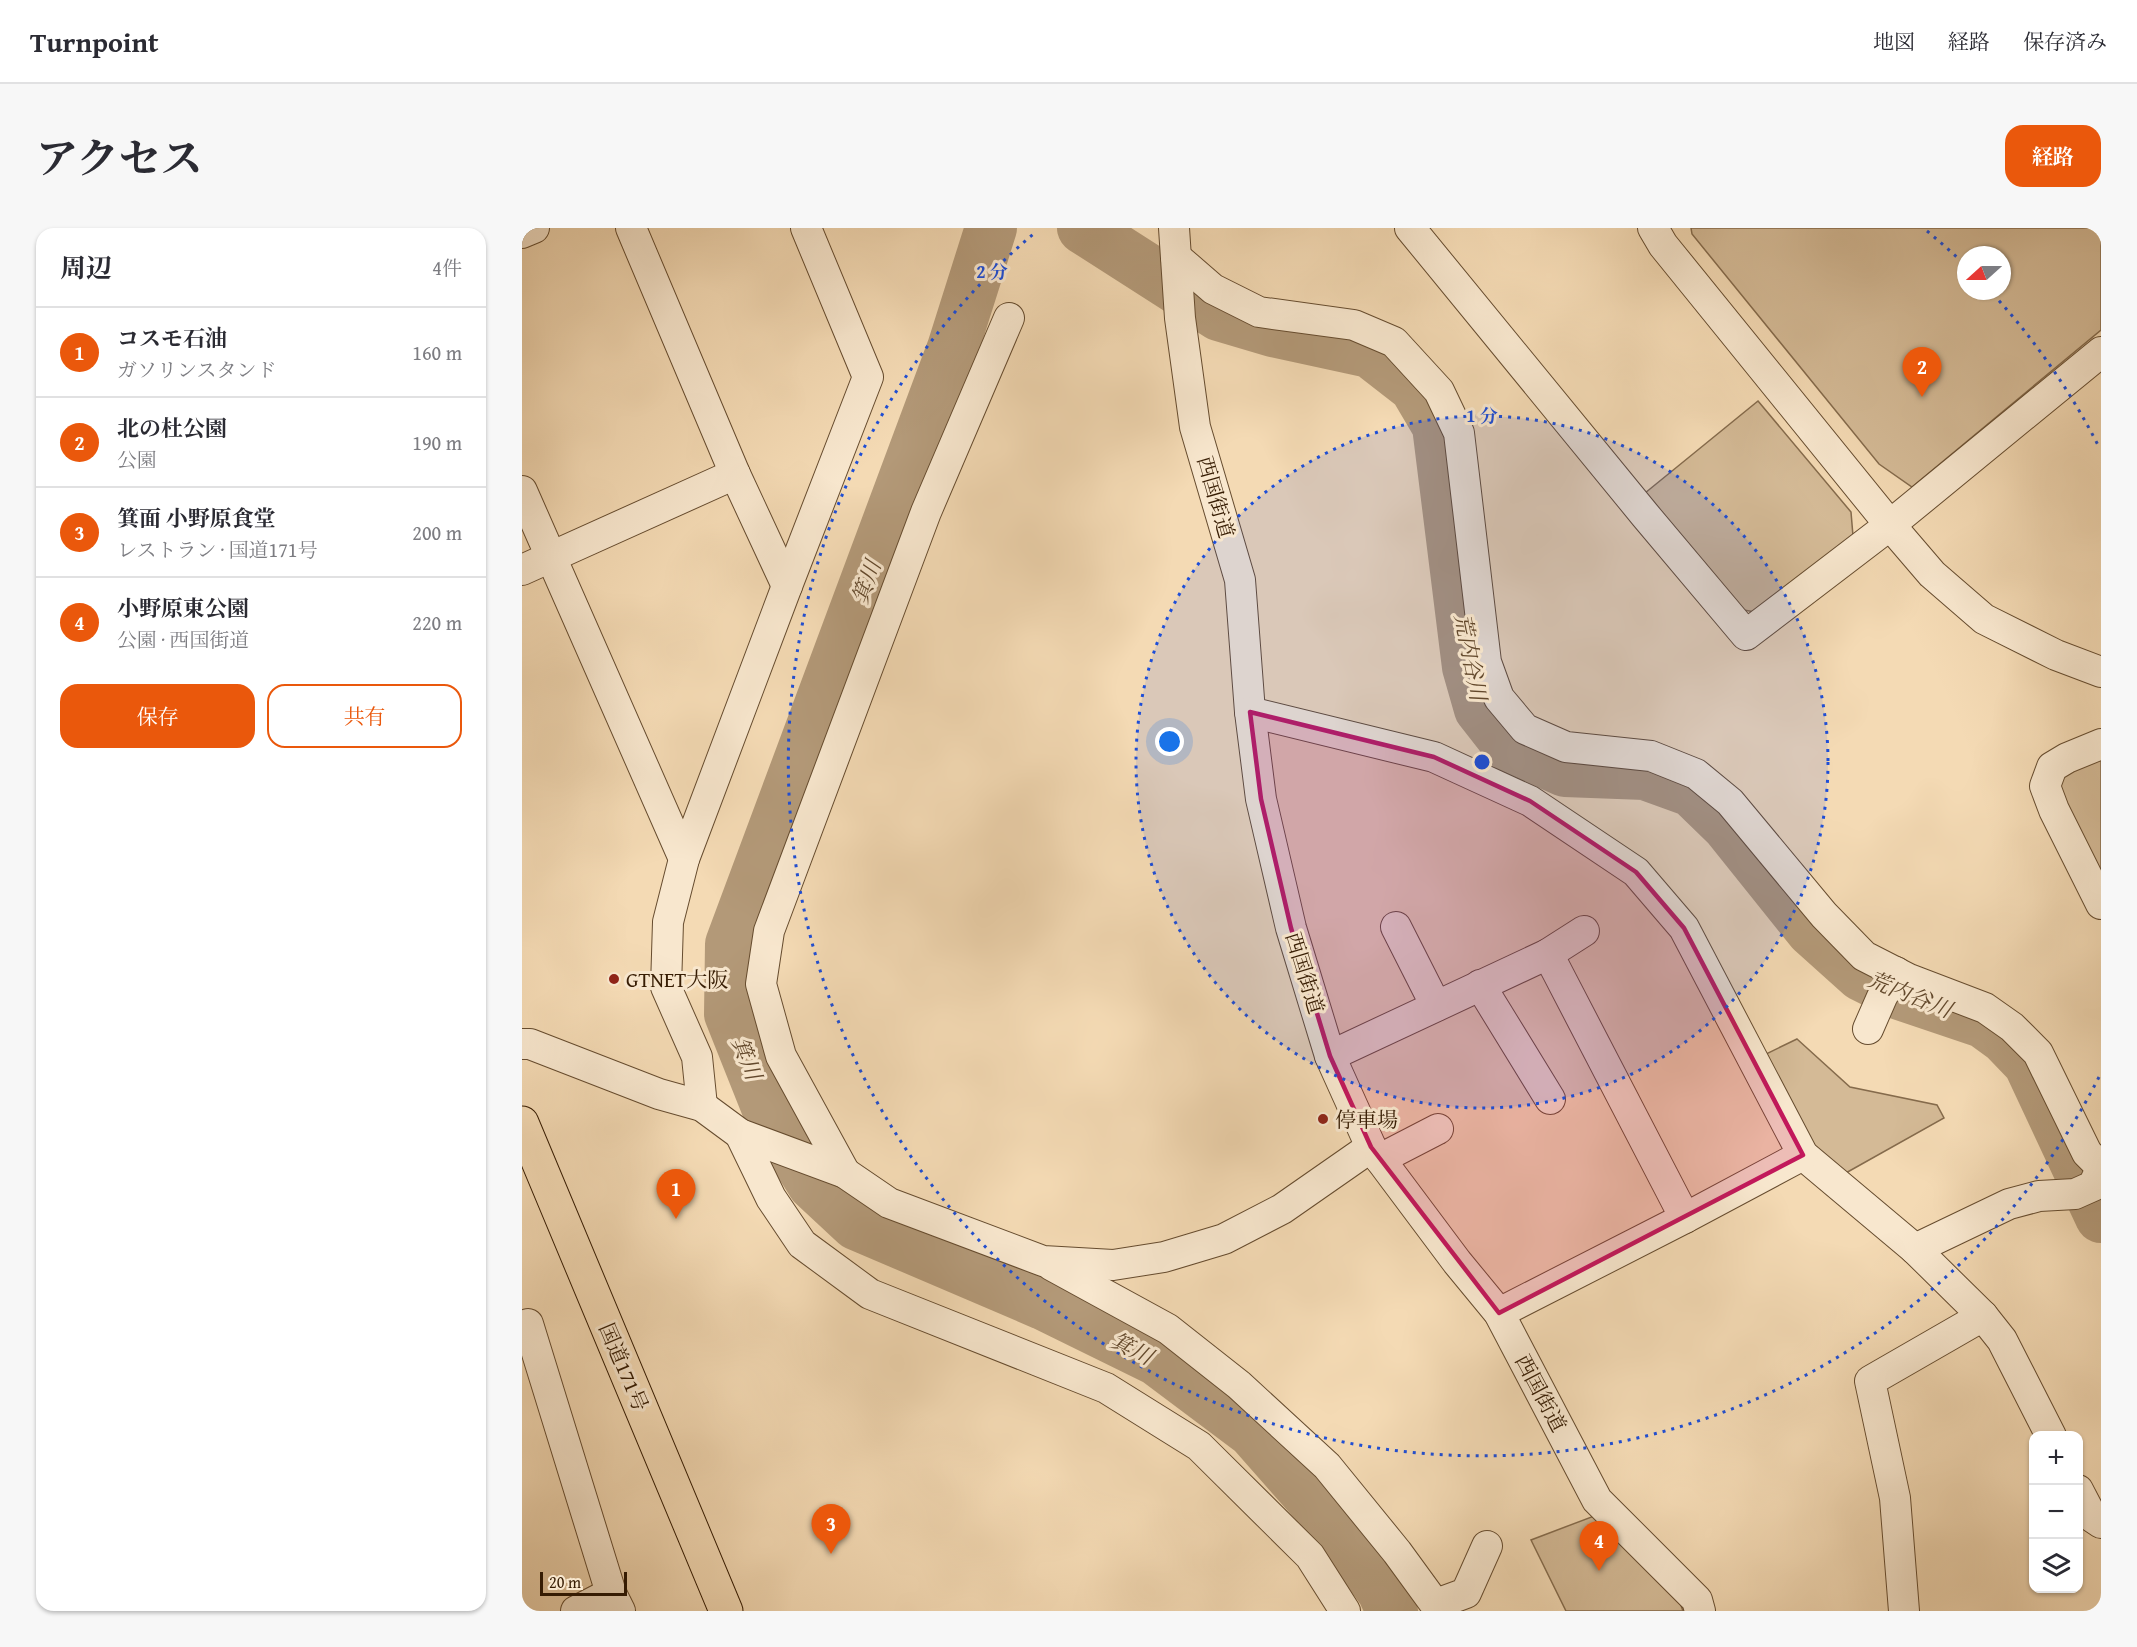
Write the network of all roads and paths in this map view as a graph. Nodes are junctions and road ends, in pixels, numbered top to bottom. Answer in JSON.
{"nodes":[{"id":1,"x":534,"y":228,"type":"edge"},
{"id":2,"x":631,"y":228,"type":"edge"},
{"id":3,"x":806,"y":228,"type":"edge"},
{"id":4,"x":1410,"y":228,"type":"edge"},
{"id":5,"x":1653,"y":228,"type":"edge"},
{"id":6,"x":522,"y":233,"type":"edge"},
{"id":7,"x":1175,"y":242,"type":"edge"},
{"id":8,"x":1009,"y":318,"type":"dead end"},
{"id":9,"x":2101,"y":352,"type":"edge"},
{"id":10,"x":735,"y":474,"type":"junction"},
{"id":11,"x":522,"y":491,"type":"edge"},
{"id":12,"x":1890,"y":525,"type":"junction"},
{"id":13,"x":550,"y":558,"type":"junction"},
{"id":14,"x":522,"y":570,"type":"edge"},
{"id":15,"x":787,"y":586,"type":"junction"},
{"id":16,"x":2101,"y":672,"type":"edge"},
{"id":17,"x":1250,"y":711,"type":"junction"},
{"id":18,"x":2101,"y":744,"type":"edge"},
{"id":19,"x":684,"y":859,"type":"junction"},
{"id":20,"x":2101,"y":904,"type":"edge"},
{"id":21,"x":1396,"y":927,"type":"dead end"},
{"id":22,"x":1584,"y":931,"type":"dead end"},
{"id":23,"x":1548,"y":954,"type":"junction"},
{"id":24,"x":1480,"y":985,"type":"junction"},
{"id":25,"x":1889,"y":985,"type":"junction"},
{"id":26,"x":1436,"y":1006,"type":"junction"},
{"id":27,"x":1868,"y":1029,"type":"dead end"},
{"id":28,"x":522,"y":1044,"type":"edge"},
{"id":29,"x":1330,"y":1056,"type":"junction"},
{"id":30,"x":1550,"y":1099,"type":"dead end"},
{"id":31,"x":702,"y":1106,"type":"junction"},
{"id":32,"x":522,"y":1123,"type":"edge"},
{"id":33,"x":1438,"y":1129,"type":"dead end"},
{"id":34,"x":740,"y":1134,"type":"junction"},
{"id":35,"x":1376,"y":1153,"type":"junction"},
{"id":36,"x":1803,"y":1155,"type":"junction"},
{"id":37,"x":845,"y":1173,"type":"junction"},
{"id":38,"x":2092,"y":1179,"type":"edge"},
{"id":39,"x":1685,"y":1218,"type":"junction"},
{"id":40,"x":1915,"y":1249,"type":"junction"},
{"id":41,"x":1043,"y":1261,"type":"junction"},
{"id":42,"x":1499,"y":1312,"type":"junction"},
{"id":43,"x":1983,"y":1316,"type":"junction"},
{"id":44,"x":528,"y":1324,"type":"dead end"},
{"id":45,"x":2048,"y":1431,"type":"edge"},
{"id":46,"x":2083,"y":1498,"type":"edge"},
{"id":47,"x":2101,"y":1523,"type":"edge"},
{"id":48,"x":1487,"y":1546,"type":"dead end"},
{"id":49,"x":615,"y":1602,"type":"edge"},
{"id":50,"x":1438,"y":1607,"type":"edge"},
{"id":51,"x":576,"y":1611,"type":"edge"},
{"id":52,"x":726,"y":1611,"type":"edge"},
{"id":53,"x":1346,"y":1611,"type":"edge"},
{"id":54,"x":1700,"y":1611,"type":"edge"},
{"id":55,"x":1904,"y":1611,"type":"edge"}],
"edges":[{"from":1,"to":6,"type":"street"},
{"from":2,"to":10,"type":"street"},
{"from":3,"to":15,"type":"street"},
{"from":4,"to":12,"type":"street"},
{"from":5,"to":12,"type":"street"},
{"from":7,"to":17,"type":"street","name":"西国街道"},
{"from":7,"to":25,"type":"street"},
{"from":8,"to":37,"type":"street"},
{"from":9,"to":12,"type":"street"},
{"from":10,"to":13,"type":"street"},
{"from":10,"to":15,"type":"street"},
{"from":11,"to":13,"type":"street"},
{"from":12,"to":16,"type":"street"},
{"from":13,"to":14,"type":"street"},
{"from":13,"to":19,"type":"street"},
{"from":15,"to":19,"type":"street"},
{"from":17,"to":29,"type":"street","name":"西国街道"},
{"from":17,"to":36,"type":"street"},
{"from":18,"to":20,"type":"street"},
{"from":19,"to":31,"type":"street"},
{"from":21,"to":26,"type":"street"},
{"from":22,"to":23,"type":"street"},
{"from":23,"to":24,"type":"street"},
{"from":23,"to":39,"type":"street"},
{"from":24,"to":26,"type":"street"},
{"from":24,"to":30,"type":"street"},
{"from":25,"to":27,"type":"street"},
{"from":25,"to":38,"type":"street"},
{"from":26,"to":29,"type":"street"},
{"from":28,"to":31,"type":"street"},
{"from":29,"to":35,"type":"street","name":"西国街道"},
{"from":31,"to":34,"type":"street"},
{"from":32,"to":52,"type":"highway","name":"国道171号"},
{"from":33,"to":35,"type":"street"},
{"from":34,"to":37,"type":"street"},
{"from":34,"to":53,"type":"street"},
{"from":35,"to":41,"type":"street"},
{"from":35,"to":42,"type":"street","name":"西国街道"},
{"from":36,"to":39,"type":"street"},
{"from":36,"to":40,"type":"street"},
{"from":37,"to":41,"type":"street"},
{"from":38,"to":40,"type":"street"},
{"from":39,"to":42,"type":"street"},
{"from":40,"to":43,"type":"street"},
{"from":41,"to":50,"type":"street"},
{"from":42,"to":54,"type":"street","name":"西国街道"},
{"from":43,"to":45,"type":"street"},
{"from":43,"to":55,"type":"street"},
{"from":44,"to":49,"type":"street"},
{"from":46,"to":47,"type":"street"},
{"from":48,"to":50,"type":"street"},
{"from":49,"to":51,"type":"street"}]}
